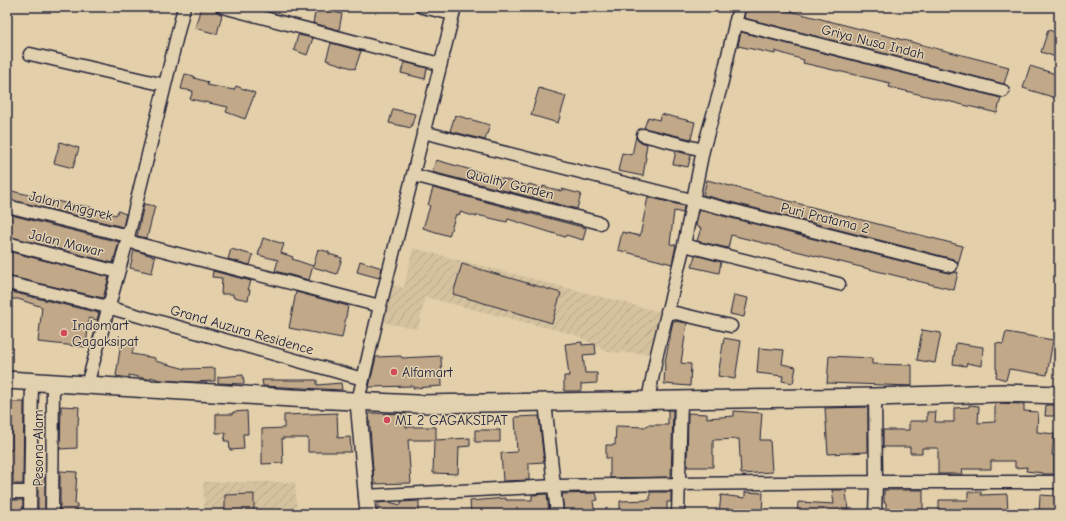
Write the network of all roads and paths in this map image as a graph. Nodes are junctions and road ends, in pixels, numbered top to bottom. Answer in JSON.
{"nodes":[{"id":1,"x":184,"y":7,"type":"edge"},
{"id":2,"x":223,"y":7,"type":"edge"},
{"id":3,"x":422,"y":7,"type":"edge"},
{"id":4,"x":739,"y":7,"type":"edge"},
{"id":5,"x":454,"y":11,"type":"edge"},
{"id":6,"x":735,"y":23,"type":"junction"},
{"id":7,"x":30,"y":54,"type":"dead end"},
{"id":8,"x":440,"y":64,"type":"junction"},
{"id":9,"x":165,"y":85,"type":"junction"},
{"id":10,"x":1003,"y":91,"type":"dead end"},
{"id":11,"x":423,"y":132,"type":"junction"},
{"id":12,"x":643,"y":135,"type":"dead end"},
{"id":13,"x":703,"y":150,"type":"junction"},
{"id":14,"x":413,"y":175,"type":"junction"},
{"id":15,"x":693,"y":200,"type":"junction"},
{"id":16,"x":8,"y":208,"type":"edge"},
{"id":17,"x":600,"y":223,"type":"dead end"},
{"id":18,"x":128,"y":238,"type":"junction"},
{"id":19,"x":7,"y":243,"type":"edge"},
{"id":20,"x":684,"y":245,"type":"junction"},
{"id":21,"x":951,"y":266,"type":"dead end"},
{"id":22,"x":118,"y":272,"type":"junction"},
{"id":23,"x":7,"y":283,"type":"edge"},
{"id":24,"x":838,"y":284,"type":"dead end"},
{"id":25,"x":380,"y":306,"type":"junction"},
{"id":26,"x":111,"y":308,"type":"junction"},
{"id":27,"x":667,"y":312,"type":"junction"},
{"id":28,"x":731,"y":326,"type":"dead end"},
{"id":29,"x":363,"y":379,"type":"junction"},
{"id":30,"x":7,"y":380,"type":"edge"},
{"id":31,"x":32,"y":381,"type":"junction"},
{"id":32,"x":53,"y":383,"type":"junction"},
{"id":33,"x":87,"y":385,"type":"junction"},
{"id":34,"x":1059,"y":395,"type":"edge"},
{"id":35,"x":875,"y":397,"type":"junction"},
{"id":36,"x":681,"y":399,"type":"junction"},
{"id":37,"x":648,"y":400,"type":"junction"},
{"id":38,"x":358,"y":401,"type":"junction"},
{"id":39,"x":546,"y":402,"type":"junction"},
{"id":40,"x":876,"y":482,"type":"junction"},
{"id":41,"x":1059,"y":482,"type":"edge"},
{"id":42,"x":678,"y":484,"type":"junction"},
{"id":43,"x":554,"y":486,"type":"junction"},
{"id":44,"x":7,"y":492,"type":"edge"},
{"id":45,"x":30,"y":492,"type":"junction"},
{"id":46,"x":365,"y":496,"type":"junction"},
{"id":47,"x":30,"y":514,"type":"edge"},
{"id":48,"x":52,"y":514,"type":"edge"},
{"id":49,"x":368,"y":514,"type":"edge"},
{"id":50,"x":558,"y":514,"type":"edge"},
{"id":51,"x":678,"y":514,"type":"edge"},
{"id":52,"x":875,"y":514,"type":"edge"}],
"edges":[{"from":1,"to":9,"type":"street"},
{"from":2,"to":8,"type":"street"},
{"from":3,"to":5,"type":"street"},
{"from":4,"to":6,"type":"street"},
{"from":5,"to":8,"type":"street"},
{"from":6,"to":10,"type":"street","name":"Griya Nusa Indah"},
{"from":6,"to":13,"type":"street"},
{"from":7,"to":9,"type":"street"},
{"from":8,"to":11,"type":"street"},
{"from":9,"to":18,"type":"street"},
{"from":11,"to":14,"type":"street"},
{"from":11,"to":15,"type":"street","name":"Puri Pratama 2"},
{"from":12,"to":13,"type":"street"},
{"from":13,"to":15,"type":"street"},
{"from":14,"to":17,"type":"street","name":"Quality Garden"},
{"from":14,"to":25,"type":"street"},
{"from":15,"to":20,"type":"street"},
{"from":15,"to":21,"type":"street","name":"Puri Pratama 2"},
{"from":16,"to":18,"type":"street","name":"Jalan Anggrek"},
{"from":18,"to":22,"type":"street"},
{"from":18,"to":25,"type":"street","name":"Jalan Anggrek"},
{"from":19,"to":22,"type":"street","name":"Jalan Mawar"},
{"from":20,"to":24,"type":"street"},
{"from":20,"to":27,"type":"street"},
{"from":22,"to":26,"type":"street"},
{"from":23,"to":26,"type":"street","name":"Grand Auzura Residence"},
{"from":25,"to":29,"type":"street"},
{"from":26,"to":29,"type":"street","name":"Grand Auzura Residence"},
{"from":26,"to":33,"type":"street"},
{"from":27,"to":28,"type":"street"},
{"from":27,"to":37,"type":"street"},
{"from":29,"to":38,"type":"street"},
{"from":30,"to":31,"type":"main road"},
{"from":31,"to":32,"type":"main road"},
{"from":31,"to":45,"type":"street"},
{"from":32,"to":33,"type":"main road"},
{"from":32,"to":48,"type":"street","name":"Pesona Alam"},
{"from":33,"to":38,"type":"main road"},
{"from":34,"to":35,"type":"main road"},
{"from":35,"to":36,"type":"main road"},
{"from":35,"to":40,"type":"street"},
{"from":36,"to":37,"type":"main road"},
{"from":36,"to":42,"type":"street"},
{"from":37,"to":39,"type":"main road"},
{"from":38,"to":39,"type":"main road"},
{"from":38,"to":46,"type":"street"},
{"from":39,"to":43,"type":"street"},
{"from":40,"to":41,"type":"street"},
{"from":40,"to":42,"type":"street"},
{"from":40,"to":52,"type":"street"},
{"from":42,"to":43,"type":"street"},
{"from":42,"to":51,"type":"street"},
{"from":43,"to":46,"type":"street"},
{"from":43,"to":50,"type":"street"},
{"from":44,"to":45,"type":"street"},
{"from":45,"to":47,"type":"street"},
{"from":46,"to":49,"type":"street"}]}
